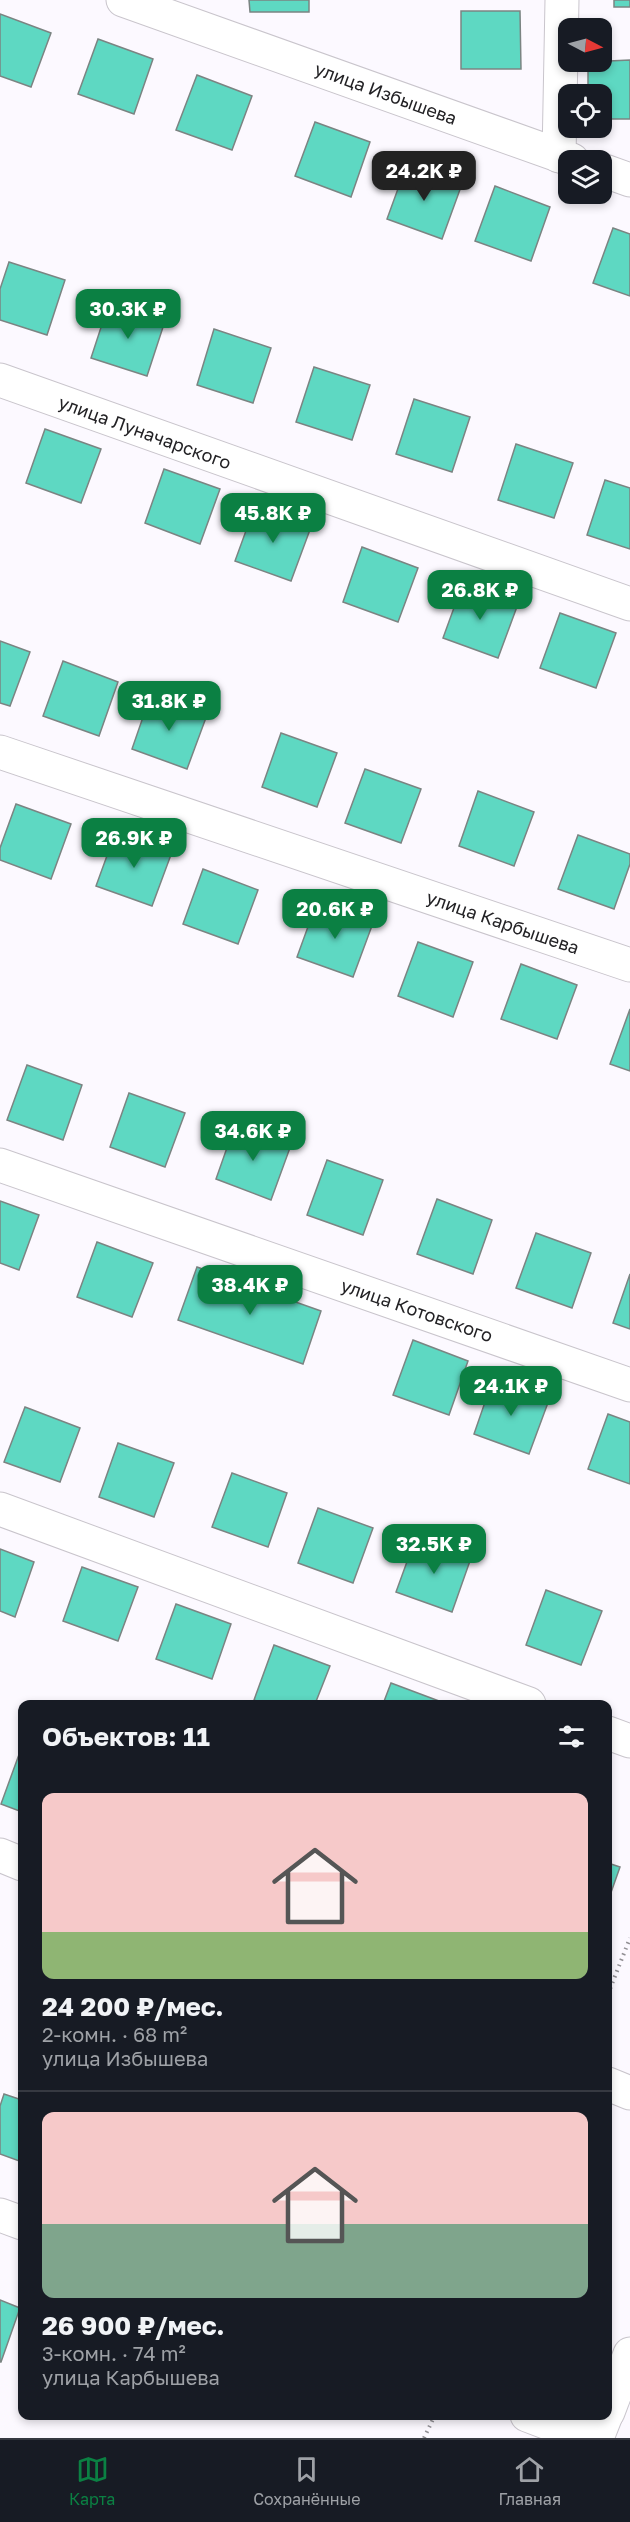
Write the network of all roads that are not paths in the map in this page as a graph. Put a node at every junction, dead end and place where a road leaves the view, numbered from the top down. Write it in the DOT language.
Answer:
graph roads {
  1 [pos="123,0"];
  2 [pos="562,0"];
  3 [pos="212,15"];
  4 [pos="566,150"];
  5 [pos="558,155"];
  6 [pos="612,174"];
  7 [pos="630,180"];
  8 [pos="0,380"];
  9 [pos="630,604"];
  10 [pos="0,752"];
  11 [pos="630,965"];
  12 [pos="0,1165"];
  13 [pos="630,1385"];
  14 [pos="0,1509"];
  15 [pos="518,1700"];
  16 [pos="612,1734"];
  17 [pos="630,1741"];
  18 [pos="0,1855"];
  19 [pos="18,1862"];
  20 [pos="612,2086"];
  21 [pos="630,2093"];
  22 [pos="0,2215"];
  23 [pos="18,2222"];
  24 [pos="630,2354"];
  25 [pos="614,2407"];
  26 [pos="540,2420"];
  27 [pos="607,2420"];
  28 [pos="587,2438"];
  29 [pos="597,2438"];
  1 -- 3 [label="street, улица Избышева"];
  2 -- 4 [label="street, улица Избышева"];
  3 -- 5 [label="street, улица Избышева"];
  6 -- 7 [label="street"];
  8 -- 9 [label="street, улица Луначарского"];
  10 -- 11 [label="street, улица Карбышева"];
  12 -- 13 [label="street, улица Котовского"];
  14 -- 15 [label="street"];
  16 -- 17 [label="street"];
  18 -- 19 [label="street"];
  20 -- 21 [label="street"];
  22 -- 23 [label="street"];
  24 -- 25 [label="street"];
  26 -- 28 [label="street"];
  27 -- 29 [label="street"];
}
